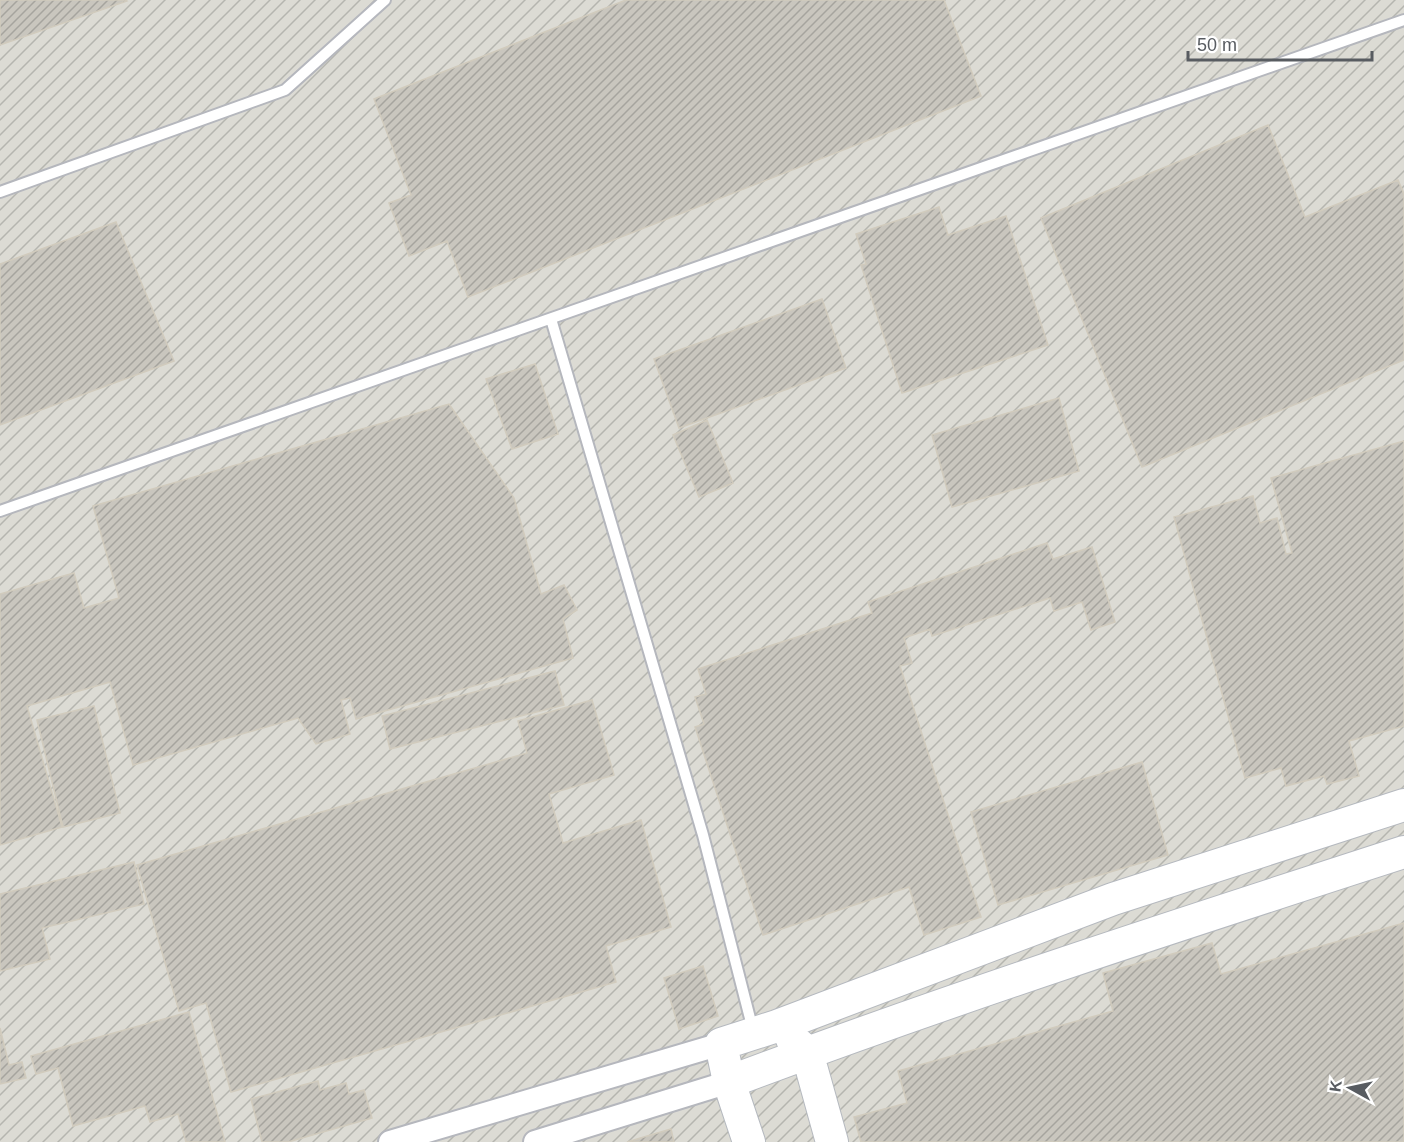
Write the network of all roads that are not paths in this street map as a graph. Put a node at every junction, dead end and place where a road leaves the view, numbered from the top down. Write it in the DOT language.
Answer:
graph roads {
  1 [pos="385,0"];
  2 [pos="1404,20"];
  3 [pos="0,192"];
  4 [pos="552,319"];
  5 [pos="0,511"];
  6 [pos="1404,805"];
  7 [pos="1404,852"];
  8 [pos="765,1029"];
  9 [pos="721,1044"];
  10 [pos="807,1052"];
  11 [pos="729,1082"];
  12 [pos="390,1142"];
  13 [pos="535,1142"];
  14 [pos="749,1142"];
  15 [pos="832,1142"];
  1 -- 3 [label="lane"];
  2 -- 4 [label="lane"];
  4 -- 5 [label="lane"];
  4 -- 8 [label="lane"];
  6 -- 8 [label="street"];
  7 -- 10 [label="street"];
  8 -- 9 [label="street"];
  8 -- 10 [label="street"];
  9 -- 11 [label="street"];
  9 -- 12 [label="street"];
  10 -- 11 [label="street"];
  10 -- 15 [label="street"];
  11 -- 13 [label="street"];
  11 -- 14 [label="street"];
}
